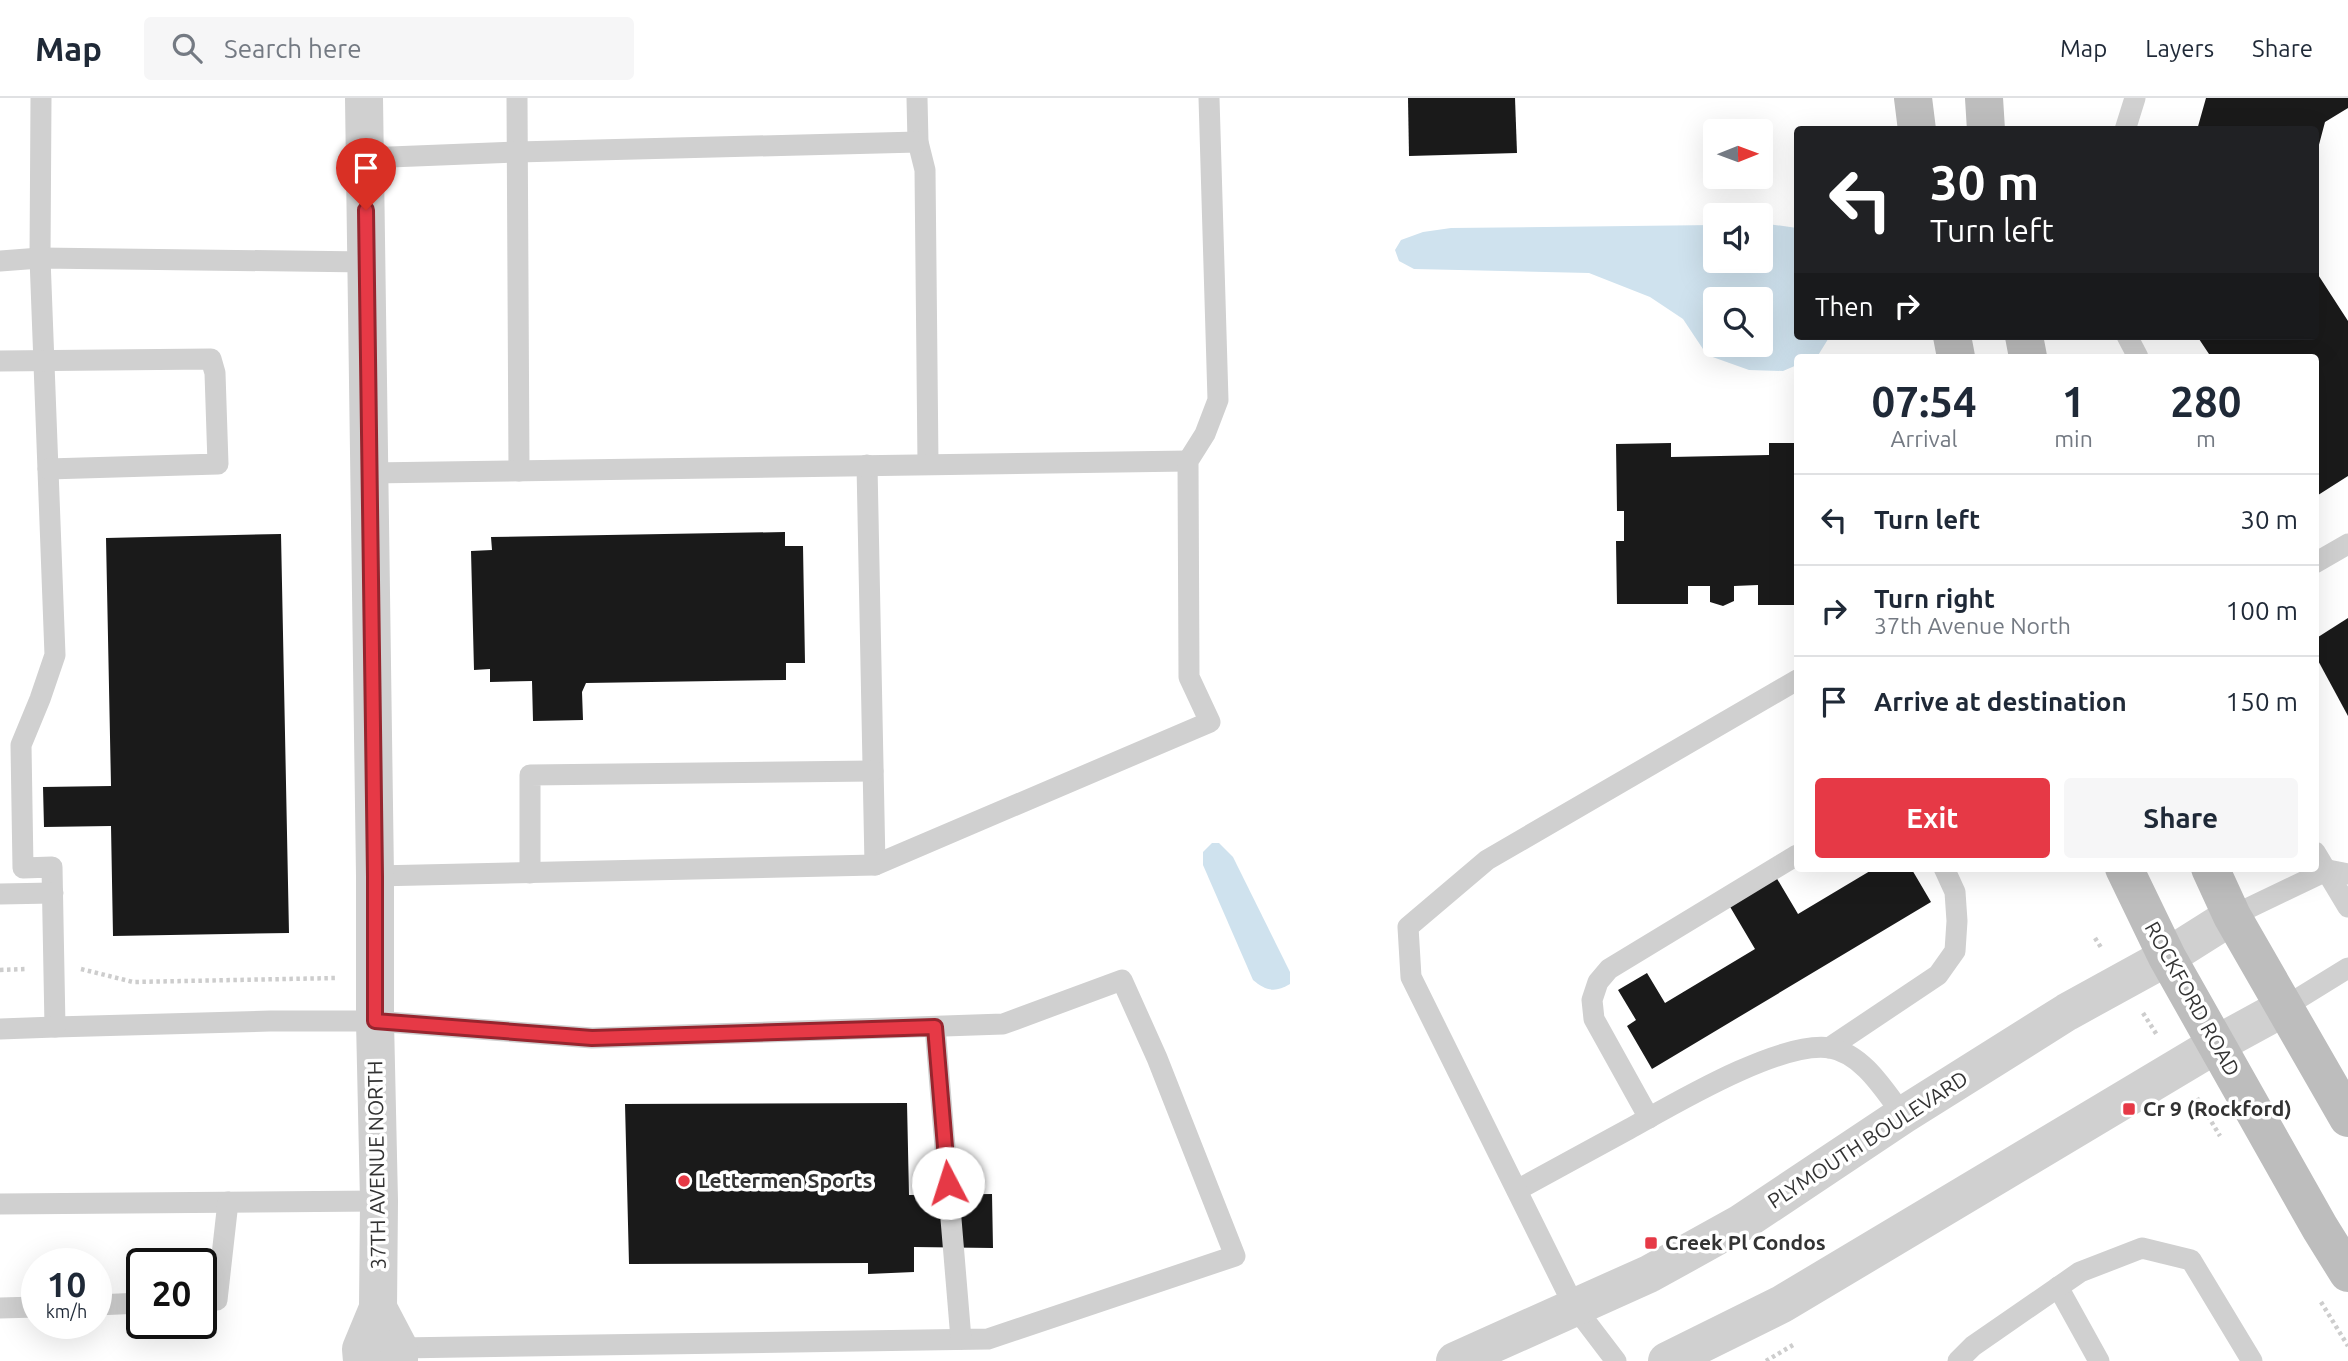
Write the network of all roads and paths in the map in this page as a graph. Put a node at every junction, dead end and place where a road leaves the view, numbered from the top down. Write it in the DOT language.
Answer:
graph roads {
  1 [pos="41,98"];
  2 [pos="364,98"];
  3 [pos="516,98"];
  4 [pos="917,98"];
  5 [pos="1209,98"];
  6 [pos="1913,98"];
  7 [pos="1984,98"];
  8 [pos="2135,98"];
  9 [pos="1916,126"];
  10 [pos="1986,126"];
  11 [pos="2126,126"];
  12 [pos="918,142"];
  13 [pos="517,152"];
  14 [pos="365,158"];
  15 [pos="40,258"];
  16 [pos="0,261"];
  17 [pos="366,262"];
  18 [pos="44,360"];
  19 [pos="0,361"];
  20 [pos="1188,461"];
  21 [pos="928,464"];
  22 [pos="867,465"];
  23 [pos="48,469"];
  24 [pos="519,471"];
  25 [pos="370,473"];
  26 [pos="2348,544"];
  27 [pos="2319,561"];
  28 [pos="1794,682"];
  29 [pos="873,771"];
  30 [pos="2319,855"];
  31 [pos="1794,857"];
  32 [pos="875,865"];
  33 [pos="1946,872"];
  34 [pos="2126,872"];
  35 [pos="2212,872"];
  36 [pos="2338,872"];
  37 [pos="530,873"];
  38 [pos="375,876"];
  39 [pos="52,893"];
  40 [pos="0,894"];
  41 [pos="2348,907"];
  42 [pos="2232,916"];
  43 [pos="2095,938"];
  44 [pos="2167,957"];
  45 [pos="54,969"];
  46 [pos="0,970"];
  47 [pos="2347,971"];
  48 [pos="375,977"];
  49 [pos="2123,981"];
  50 [pos="2283,1008"];
  51 [pos="375,1021"];
  52 [pos="55,1027"];
  53 [pos="935,1027"];
  54 [pos="0,1029"];
  55 [pos="2217,1044"];
  56 [pos="1829,1048"];
  57 [pos="2187,1083"];
  58 [pos="1903,1115"];
  59 [pos="1649,1118"];
  60 [pos="2348,1118"];
  61 [pos="1517,1190"];
  62 [pos="379,1201"];
  63 [pos="228,1202"];
  64 [pos="0,1204"];
  65 [pos="2348,1273"];
  66 [pos="2058,1287"];
  67 [pos="217,1300"];
  68 [pos="1574,1306"];
  69 [pos="21,1307"];
  70 [pos="0,1308"];
  71 [pos="378,1308"];
  72 [pos="961,1339"];
  73 [pos="399,1355"];
  74 [pos="362,1361"];
  75 [pos="1455,1361"];
  76 [pos="1616,1361"];
  77 [pos="1667,1361"];
  78 [pos="1958,1361"];
  79 [pos="2099,1361"];
  80 [pos="2252,1361"];
  1 -- 15 [label="lane"];
  2 -- 14 [label="street, 37TH AVENUE NORTH"];
  3 -- 13 [label="lane"];
  4 -- 12 [label="lane"];
  5 -- 20 [label="lane"];
  6 -- 9 [label="main road"];
  7 -- 10 [label="main road"];
  8 -- 11 [label="lane"];
  12 -- 13 [label="lane"];
  12 -- 21 [label="lane"];
  13 -- 14 [label="lane"];
  13 -- 24 [label="lane"];
  14 -- 17 [label="street, 37TH AVENUE NORTH"];
  15 -- 16 [label="lane"];
  15 -- 17 [label="lane"];
  15 -- 18 [label="lane"];
  17 -- 25 [label="street, 37TH AVENUE NORTH"];
  18 -- 19 [label="lane"];
  18 -- 23 [label="lane"];
  18 -- 23 [label="lane"];
  20 -- 21 [label="lane"];
  20 -- 32 [label="lane"];
  21 -- 22 [label="lane"];
  22 -- 24 [label="lane"];
  22 -- 29 [label="lane"];
  23 -- 39 [label="lane"];
  24 -- 25 [label="lane"];
  25 -- 38 [label="street, 37TH AVENUE NORTH"];
  26 -- 27 [label="lane"];
  28 -- 61 [label="lane"];
  29 -- 32 [label="lane"];
  29 -- 37 [label="lane"];
  30 -- 36 [label="lane"];
  31 -- 59 [label="lane"];
  32 -- 37 [label="lane"];
  33 -- 56 [label="lane"];
  34 -- 44 [label="main road, ROCKFORD ROAD"];
  35 -- 42 [label="main road"];
  36 -- 41 [label="lane"];
  36 -- 42 [label="lane"];
  37 -- 38 [label="lane"];
  38 -- 48 [label="street, 37TH AVENUE NORTH"];
  39 -- 40 [label="lane"];
  39 -- 45 [label="lane"];
  42 -- 44 [label="street, PLYMOUTH BOULEVARD"];
  42 -- 50 [label="main road"];
  43 -- 49 [label="path"];
  44 -- 49 [label="street, PLYMOUTH BOULEVARD"];
  44 -- 55 [label="main road, ROCKFORD ROAD"];
  45 -- 46 [label="path"];
  45 -- 48 [label="path"];
  45 -- 52 [label="lane"];
  47 -- 50 [label="lane"];
  48 -- 51 [label="street, 37TH AVENUE NORTH"];
  49 -- 57 [label="path"];
  49 -- 58 [label="street, PLYMOUTH BOULEVARD"];
  50 -- 55 [label="street"];
  50 -- 60 [label="main road"];
  51 -- 52 [label="lane"];
  51 -- 53 [label="lane"];
  51 -- 62 [label="street, 37TH AVENUE NORTH"];
  52 -- 54 [label="lane"];
  53 -- 72 [label="lane"];
  53 -- 72 [label="lane"];
  55 -- 57 [label="street"];
  55 -- 65 [label="main road, ROCKFORD ROAD"];
  56 -- 58 [label="lane"];
  56 -- 59 [label="lane"];
  57 -- 77 [label="street"];
  58 -- 68 [label="street, PLYMOUTH BOULEVARD"];
  59 -- 61 [label="lane"];
  61 -- 68 [label="lane"];
  62 -- 63 [label="lane"];
  62 -- 71 [label="street, 37TH AVENUE NORTH"];
  63 -- 64 [label="lane"];
  63 -- 67 [label="lane"];
  66 -- 78 [label="lane"];
  66 -- 79 [label="lane"];
  66 -- 80 [label="lane"];
  68 -- 75 [label="street, PLYMOUTH BOULEVARD"];
  68 -- 76 [label="lane"];
  69 -- 70 [label="lane"];
  71 -- 73 [label="street, 37TH AVENUE NORTH"];
  71 -- 74 [label="street, 37TH AVENUE NORTH"];
  72 -- 73 [label="lane"];
}
